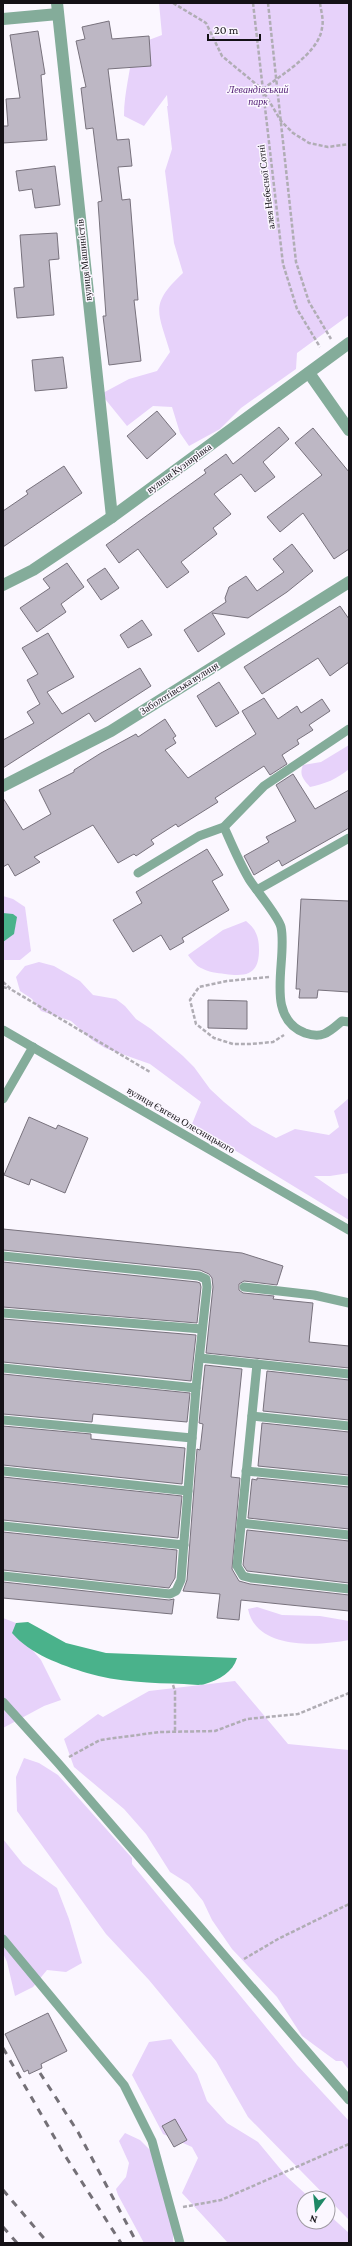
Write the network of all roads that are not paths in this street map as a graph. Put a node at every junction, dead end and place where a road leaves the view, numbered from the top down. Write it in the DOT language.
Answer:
graph roads {
  1 [pos="57,8"];
  2 [pos="3,19"];
  3 [pos="349,343"];
  4 [pos="310,373"];
  5 [pos="349,430"];
  6 [pos="112,518"];
  7 [pos="349,582"];
  8 [pos="3,585"];
  9 [pos="349,729"];
  10 [pos="3,786"];
  11 [pos="224,827"];
  12 [pos="349,838"];
  13 [pos="138,873"];
  14 [pos="257,890"];
  15 [pos="349,1022"];
  16 [pos="3,1030"];
  17 [pos="33,1047"];
  18 [pos="3,1099"];
  19 [pos="349,1230"];
  20 [pos="3,1256"];
  21 [pos="244,1287"];
  22 [pos="349,1303"];
  23 [pos="3,1313"];
  24 [pos="202,1329"];
  25 [pos="200,1358"];
  26 [pos="257,1364"];
  27 [pos="3,1368"];
  28 [pos="349,1374"];
  29 [pos="196,1388"];
  30 [pos="252,1416"];
  31 [pos="3,1420"];
  32 [pos="349,1426"];
  33 [pos="192,1438"];
  34 [pos="246,1471"];
  35 [pos="3,1472"];
  36 [pos="349,1481"];
  37 [pos="188,1491"];
  38 [pos="241,1524"];
  39 [pos="3,1526"];
  40 [pos="349,1535"];
  41 [pos="184,1544"];
  42 [pos="3,1576"];
  43 [pos="349,1589"];
  44 [pos="3,1702"];
  45 [pos="3,1939"];
  46 [pos="349,2100"];
  47 [pos="180,2243"];
  1 -- 2 [label="street"];
  1 -- 6 [label="street, вулиця Машиністів"];
  3 -- 4 [label="street, вулиця Кузнярівка"];
  4 -- 5 [label="street"];
  4 -- 6 [label="street, вулиця Кузнярівка"];
  6 -- 8 [label="street, вулиця Кузнярівка"];
  7 -- 10 [label="street, Заболотівська вулиця"];
  9 -- 11 [label="lane"];
  11 -- 13 [label="lane"];
  11 -- 14 [label="lane"];
  12 -- 14 [label="lane"];
  14 -- 15 [label="lane"];
  16 -- 17 [label="lane, вулиця Євгена Олесницького"];
  17 -- 18 [label="lane"];
  17 -- 19 [label="lane, вулиця Євгена Олесницького"];
  20 -- 24 [label="lane"];
  21 -- 22 [label="lane"];
  23 -- 24 [label="lane"];
  24 -- 25 [label="lane"];
  25 -- 26 [label="lane"];
  25 -- 29 [label="lane"];
  26 -- 28 [label="lane"];
  26 -- 30 [label="lane"];
  27 -- 29 [label="lane"];
  29 -- 33 [label="lane"];
  30 -- 32 [label="lane"];
  30 -- 34 [label="lane"];
  31 -- 33 [label="lane"];
  33 -- 37 [label="lane"];
  34 -- 36 [label="lane"];
  34 -- 38 [label="lane"];
  35 -- 37 [label="lane"];
  37 -- 41 [label="lane"];
  38 -- 40 [label="lane"];
  38 -- 43 [label="lane"];
  39 -- 41 [label="lane"];
  41 -- 42 [label="lane"];
  44 -- 46 [label="lane"];
  45 -- 47 [label="lane"];
}
